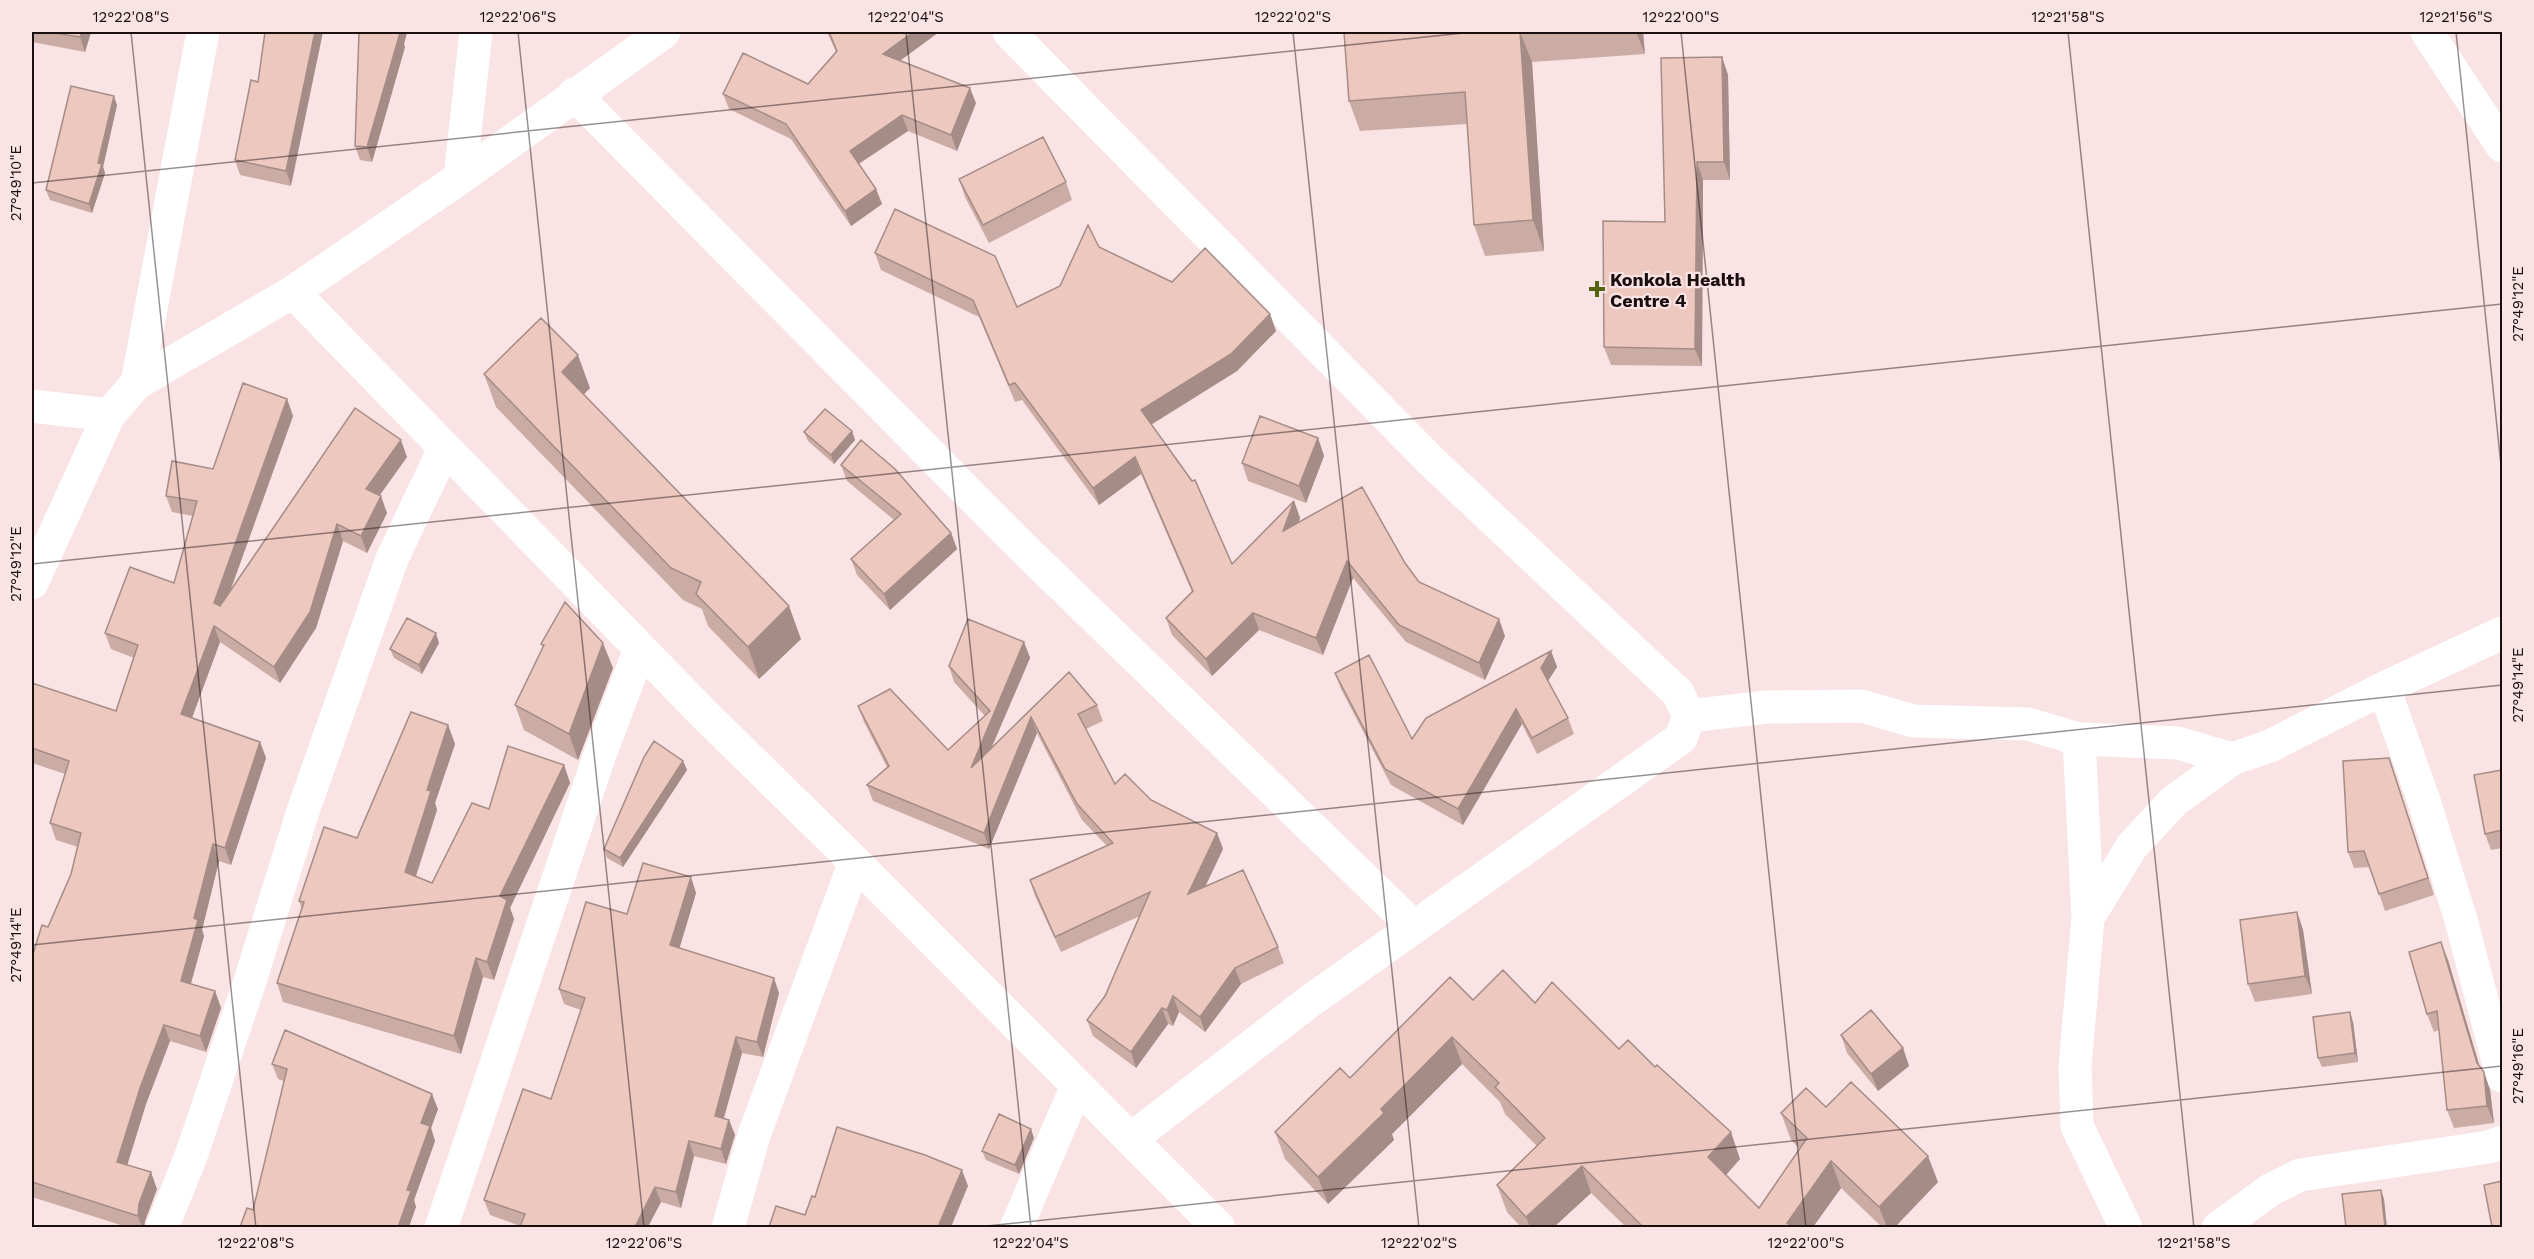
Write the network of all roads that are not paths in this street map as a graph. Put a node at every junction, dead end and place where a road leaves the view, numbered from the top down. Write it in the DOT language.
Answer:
graph roads {
  1 [pos="204,32"];
  2 [pos="476,32"];
  3 [pos="664,32"];
  4 [pos="1009,32"];
  5 [pos="2427,32"];
  6 [pos="574,94"];
  7 [pos="2502,146"];
  8 [pos="460,178"];
  9 [pos="292,292"];
  10 [pos="137,383"];
  11 [pos="32,406"];
  12 [pos="109,415"];
  13 [pos="444,449"];
  14 [pos="32,583"];
  15 [pos="2502,633"];
  16 [pos="640,649"];
  17 [pos="2384,688"];
  18 [pos="1689,716"];
  19 [pos="2079,739"];
  20 [pos="2232,759"];
  21 [pos="855,861"];
  22 [pos="2088,918"];
  23 [pos="1413,926"];
  24 [pos="2502,1076"];
  25 [pos="1077,1086"];
  26 [pos="1131,1139"];
  27 [pos="2502,1142"];
  28 [pos="162,1227"];
  29 [pos="441,1227"];
  30 [pos="728,1227"];
  31 [pos="1016,1227"];
  32 [pos="1219,1227"];
  33 [pos="2126,1227"];
  34 [pos="2218,1227"];
  1 -- 10 [label="street"];
  2 -- 8 [label="street"];
  3 -- 6 [label="street"];
  4 -- 18 [label="street"];
  5 -- 7 [label="street"];
  6 -- 8 [label="street"];
  6 -- 23 [label="street"];
  8 -- 9 [label="street"];
  9 -- 10 [label="street"];
  9 -- 13 [label="street"];
  10 -- 12 [label="street"];
  11 -- 12 [label="street"];
  12 -- 14 [label="street"];
  13 -- 16 [label="street"];
  13 -- 28 [label="street"];
  15 -- 17 [label="street"];
  16 -- 21 [label="street"];
  16 -- 29 [label="street"];
  17 -- 20 [label="street"];
  17 -- 24 [label="street"];
  18 -- 19 [label="street"];
  18 -- 23 [label="street"];
  19 -- 20 [label="street"];
  19 -- 22 [label="street"];
  20 -- 22 [label="street"];
  21 -- 25 [label="street"];
  21 -- 30 [label="street"];
  22 -- 33 [label="street"];
  23 -- 26 [label="street"];
  25 -- 26 [label="street"];
  25 -- 31 [label="street"];
  26 -- 32 [label="street"];
  27 -- 34 [label="street"];
}
